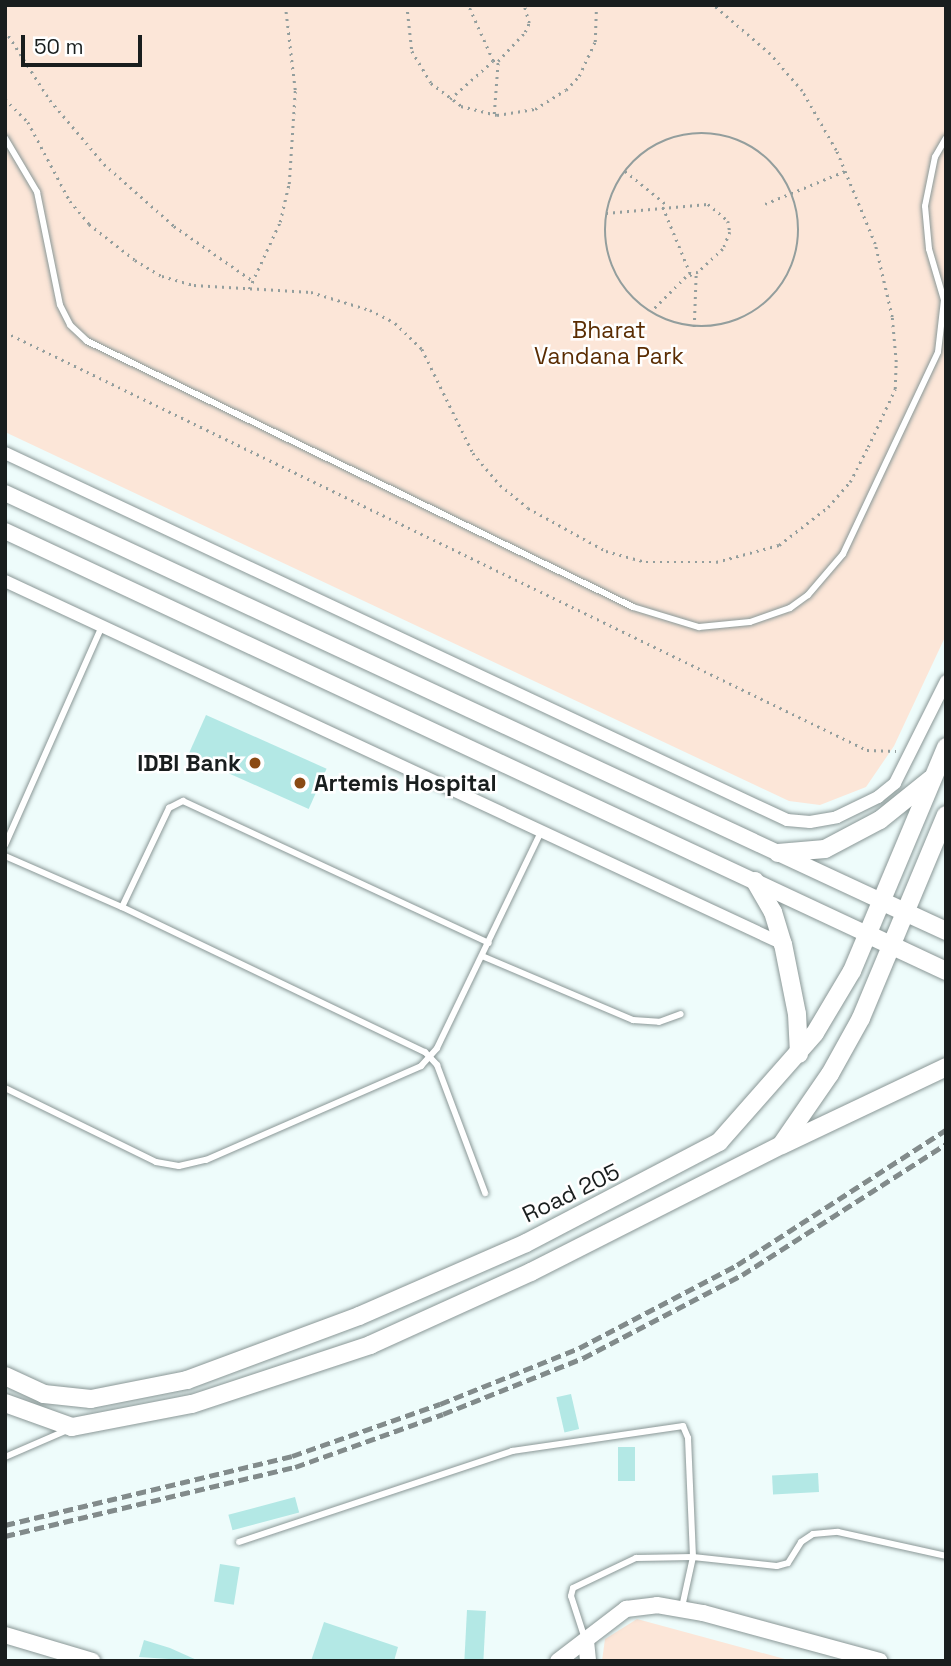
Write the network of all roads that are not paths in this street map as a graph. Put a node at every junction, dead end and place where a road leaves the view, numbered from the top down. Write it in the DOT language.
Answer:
graph roads {
  1 [pos="5,138"];
  2 [pos="946,138"];
  3 [pos="5,453"];
  4 [pos="5,493"];
  5 [pos="5,531"];
  6 [pos="5,581"];
  7 [pos="102,626"];
  8 [pos="946,681"];
  9 [pos="946,747"];
  10 [pos="933,777"];
  11 [pos="946,815"];
  12 [pos="541,832"];
  13 [pos="5,845"];
  14 [pos="778,853"];
  15 [pos="5,856"];
  16 [pos="755,881"];
  17 [pos="881,901"];
  18 [pos="122,907"];
  19 [pos="905,912"];
  20 [pos="946,931"];
  21 [pos="867,934"];
  22 [pos="489,943"];
  23 [pos="783,944"];
  24 [pos="891,945"];
  25 [pos="482,956"];
  26 [pos="946,971"];
  27 [pos="681,1014"];
  28 [pos="799,1054"];
  29 [pos="432,1057"];
  30 [pos="946,1067"];
  31 [pos="5,1088"];
  32 [pos="781,1145"];
  33 [pos="485,1193"];
  34 [pos="5,1376"];
  35 [pos="5,1403"];
  36 [pos="72,1427"];
  37 [pos="5,1457"];
  38 [pos="239,1542"];
  39 [pos="946,1556"];
  40 [pos="693,1557"];
  41 [pos="681,1609"];
  42 [pos="5,1635"];
  43 [pos="586,1641"];
  44 [pos="92,1661"];
  45 [pos="558,1661"];
  46 [pos="588,1661"];
  47 [pos="880,1661"];
  1 -- 2 [label="lane"];
  3 -- 8 [label="street"];
  4 -- 14 [label="street"];
  5 -- 16 [label="street"];
  6 -- 7 [label="street"];
  7 -- 12 [label="street"];
  7 -- 13 [label="lane"];
  9 -- 10 [label="main road, Road 205"];
  10 -- 14 [label="main road"];
  10 -- 17 [label="main road, Road 205"];
  11 -- 19 [label="main road"];
  12 -- 22 [label="lane"];
  12 -- 23 [label="street"];
  14 -- 17 [label="street"];
  15 -- 18 [label="lane"];
  16 -- 21 [label="street"];
  16 -- 23 [label="main road"];
  17 -- 19 [label="main road"];
  17 -- 21 [label="main road, Road 205"];
  18 -- 22 [label="lane"];
  18 -- 29 [label="lane"];
  19 -- 20 [label="main road"];
  19 -- 24 [label="main road"];
  21 -- 24 [label="main road"];
  21 -- 28 [label="main road, Road 205"];
  22 -- 25 [label="lane"];
  23 -- 28 [label="main road"];
  24 -- 26 [label="main road"];
  24 -- 32 [label="main road"];
  25 -- 27 [label="lane"];
  25 -- 29 [label="lane"];
  28 -- 34 [label="main road, Road 205"];
  29 -- 31 [label="lane"];
  29 -- 33 [label="lane"];
  30 -- 32 [label="main road"];
  32 -- 36 [label="main road"];
  35 -- 36 [label="main road"];
  36 -- 37 [label="lane"];
  38 -- 40 [label="lane"];
  39 -- 40 [label="lane"];
  40 -- 41 [label="lane"];
  40 -- 43 [label="lane"];
  41 -- 43 [label="street"];
  41 -- 47 [label="street"];
  42 -- 44 [label="street"];
  43 -- 45 [label="street"];
  43 -- 46 [label="street"];
}
